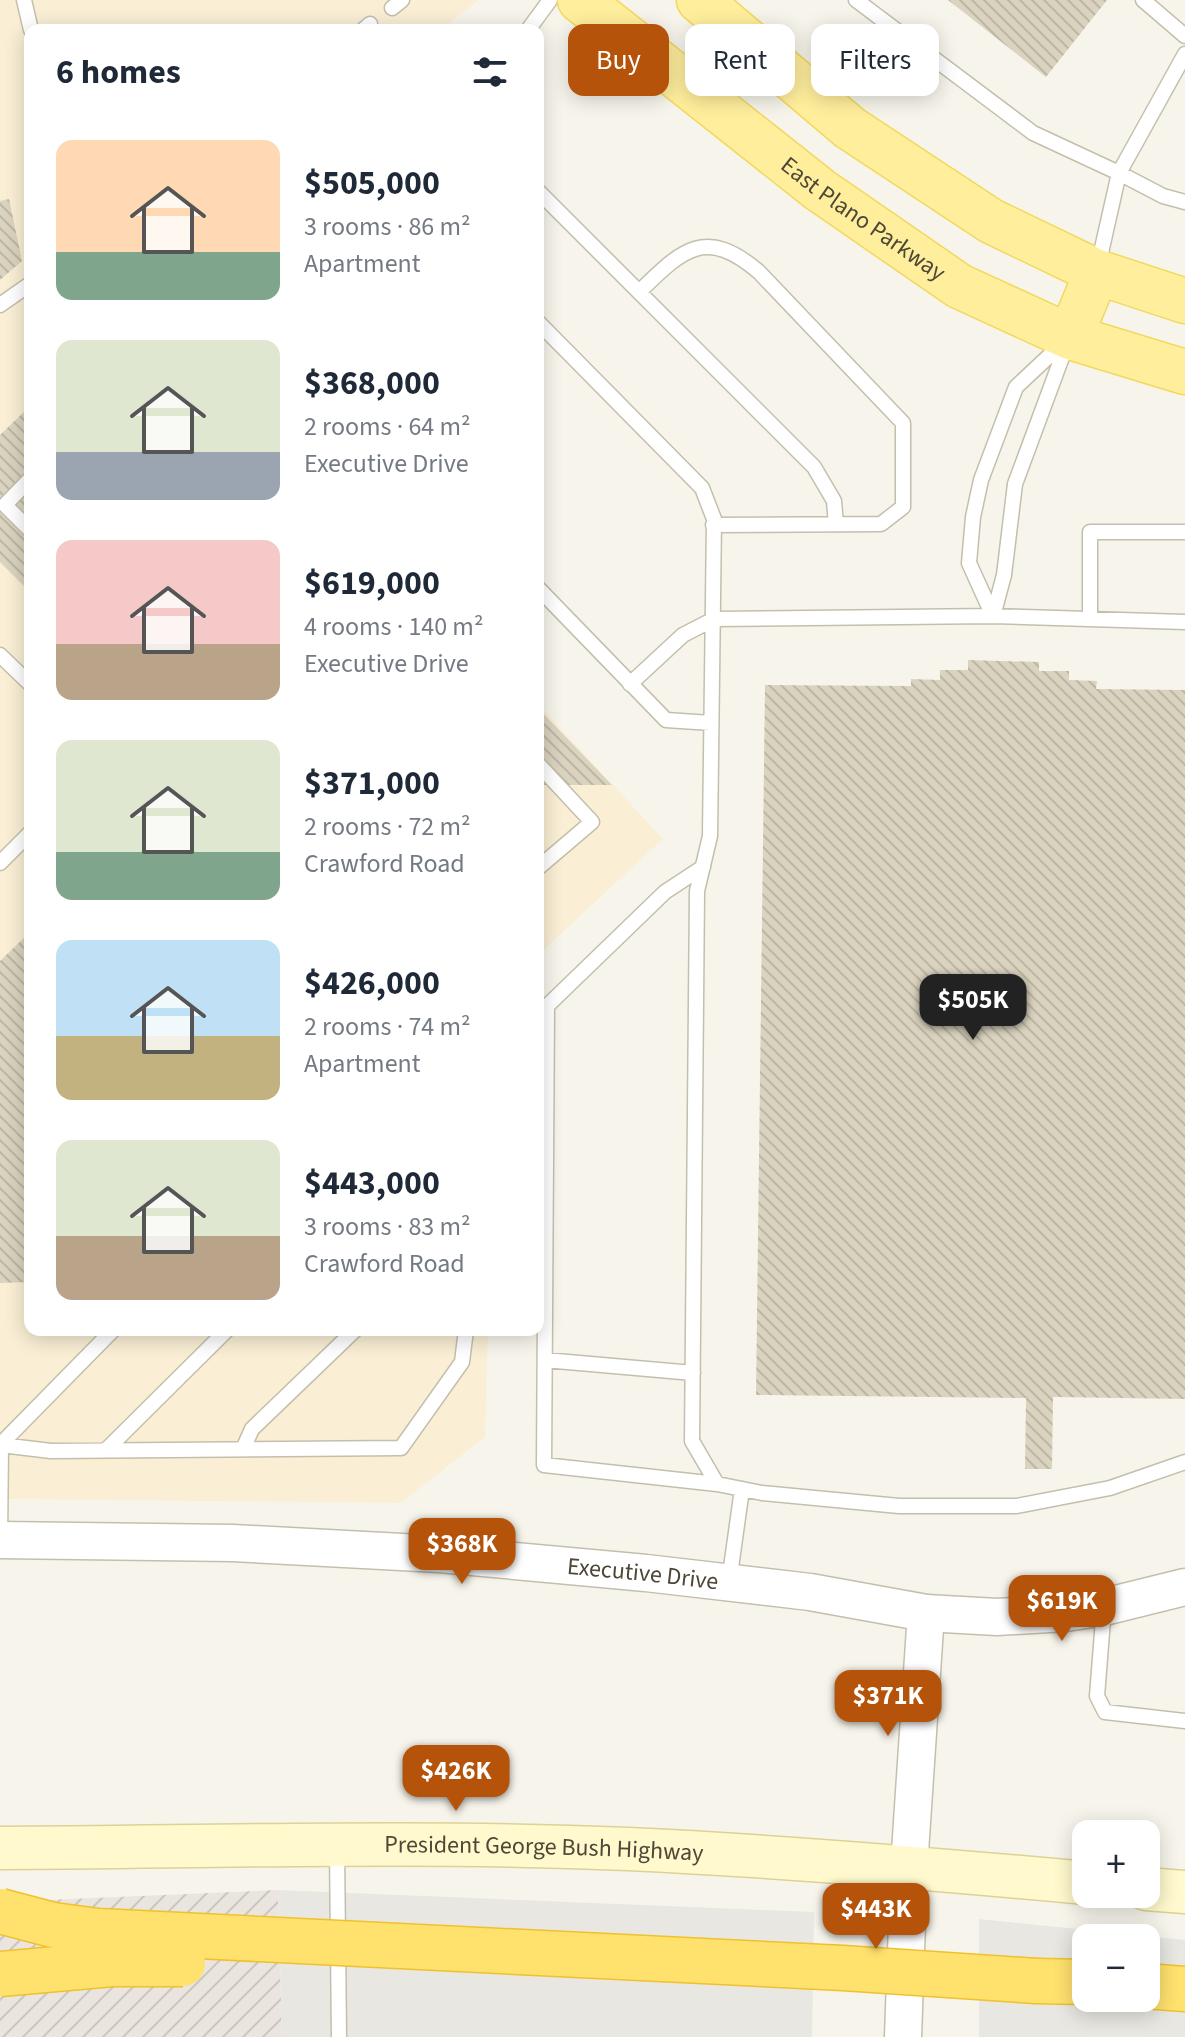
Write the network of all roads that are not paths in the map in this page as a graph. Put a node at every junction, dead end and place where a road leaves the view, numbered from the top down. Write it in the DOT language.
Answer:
graph roads {
  1 [pos="24,0"];
  2 [pos="550,0"];
  3 [pos="580,0"];
  4 [pos="699,0"];
  5 [pos="856,0"];
  6 [pos="1143,0"];
  7 [pos="30,24"];
  8 [pos="532,24"];
  9 [pos="1185,36"];
  10 [pos="1185,54"];
  11 [pos="1119,173"];
  12 [pos="544,197"];
  13 [pos="1185,202"];
  14 [pos="1097,272"];
  15 [pos="24,288"];
  16 [pos="639,292"];
  17 [pos="1185,301"];
  18 [pos="0,305"];
  19 [pos="544,328"];
  20 [pos="1070,337"];
  21 [pos="1185,372"];
  22 [pos="24,485"];
  23 [pos="24,524"];
  24 [pos="836,524"];
  25 [pos="713,525"];
  26 [pos="1185,532"];
  27 [pos="544,594"];
  28 [pos="993,616"];
  29 [pos="714,619"];
  30 [pos="1090,619"];
  31 [pos="1185,622"];
  32 [pos="0,655"];
  33 [pos="24,678"];
  34 [pos="630,684"];
  35 [pos="711,723"];
  36 [pos="544,770"];
  37 [pos="24,839"];
  38 [pos="0,863"];
  39 [pos="544,863"];
  40 [pos="703,867"];
  41 [pos="107,1336"];
  42 [pos="221,1336"];
  43 [pos="349,1336"];
  44 [pos="465,1336"];
  45 [pos="545,1360"];
  46 [pos="693,1373"];
  47 [pos="0,1445"];
  48 [pos="243,1449"];
  49 [pos="105,1451"];
  50 [pos="1185,1462"];
  51 [pos="717,1484"];
  52 [pos="742,1489"];
  53 [pos="0,1540"];
  54 [pos="729,1582"];
  55 [pos="1185,1587"];
  56 [pos="1104,1607"];
  57 [pos="926,1613"];
  58 [pos="1185,1721"];
  59 [pos="337,1846"];
  60 [pos="0,1848"];
  61 [pos="909,1867"];
  62 [pos="1072,1882"];
  63 [pos="1160,1890"];
  64 [pos="1185,1892"];
  65 [pos="0,1911"];
  66 [pos="0,1974"];
  67 [pos="1037,1981"];
  68 [pos="1072,1982"];
  69 [pos="1160,1987"];
  70 [pos="1185,1989"];
  71 [pos="339,2037"];
  72 [pos="903,2037"];
  1 -- 7 [label="lane"];
  2 -- 8 [label="lane"];
  3 -- 20 [label="main road, East Plano Parkway"];
  4 -- 14 [label="main road"];
  5 -- 11 [label="lane"];
  6 -- 9 [label="lane"];
  10 -- 11 [label="lane"];
  11 -- 13 [label="lane"];
  11 -- 14 [label="lane"];
  12 -- 16 [label="lane"];
  14 -- 17 [label="main road"];
  14 -- 20 [label="main road"];
  15 -- 18 [label="lane"];
  16 -- 24 [label="lane"];
  16 -- 24 [label="lane"];
  19 -- 25 [label="lane"];
  20 -- 21 [label="main road, East Plano Parkway"];
  20 -- 28 [label="lane"];
  20 -- 28 [label="lane"];
  22 -- 23 [label="lane"];
  24 -- 25 [label="lane"];
  25 -- 29 [label="lane"];
  26 -- 30 [label="lane"];
  27 -- 34 [label="lane"];
  28 -- 29 [label="lane"];
  28 -- 30 [label="lane"];
  29 -- 34 [label="lane"];
  29 -- 35 [label="lane"];
  30 -- 31 [label="lane"];
  32 -- 33 [label="lane"];
  34 -- 35 [label="lane"];
  35 -- 40 [label="lane"];
  36 -- 39 [label="lane"];
  37 -- 38 [label="lane"];
  40 -- 45 [label="lane"];
  40 -- 46 [label="lane"];
  41 -- 47 [label="lane"];
  42 -- 49 [label="lane"];
  43 -- 48 [label="lane"];
  44 -- 48 [label="lane"];
  45 -- 46 [label="lane"];
  45 -- 51 [label="lane"];
  46 -- 51 [label="lane"];
  47 -- 49 [label="lane"];
  47 -- 53 [label="lane"];
  48 -- 49 [label="lane"];
  50 -- 52 [label="lane"];
  51 -- 52 [label="lane"];
  52 -- 54 [label="lane"];
  53 -- 54 [label="street, Executive Drive"];
  54 -- 57 [label="street, Executive Drive"];
  55 -- 56 [label="street, Executive Drive"];
  56 -- 57 [label="street, Executive Drive"];
  56 -- 58 [label="lane"];
  57 -- 61 [label="street"];
  59 -- 60 [label="main road, President George Bush Highway"];
  59 -- 61 [label="main road, President George Bush Highway"];
  59 -- 71 [label="lane"];
  61 -- 62 [label="main road, President George Bush Highway"];
  61 -- 72 [label="street"];
  63 -- 64 [label="main road"];
  65 -- 67 [label="highway, bridge"];
  66 -- 67 [label="highway, bridge"];
  67 -- 68 [label="highway"];
  69 -- 70 [label="highway"];
}
